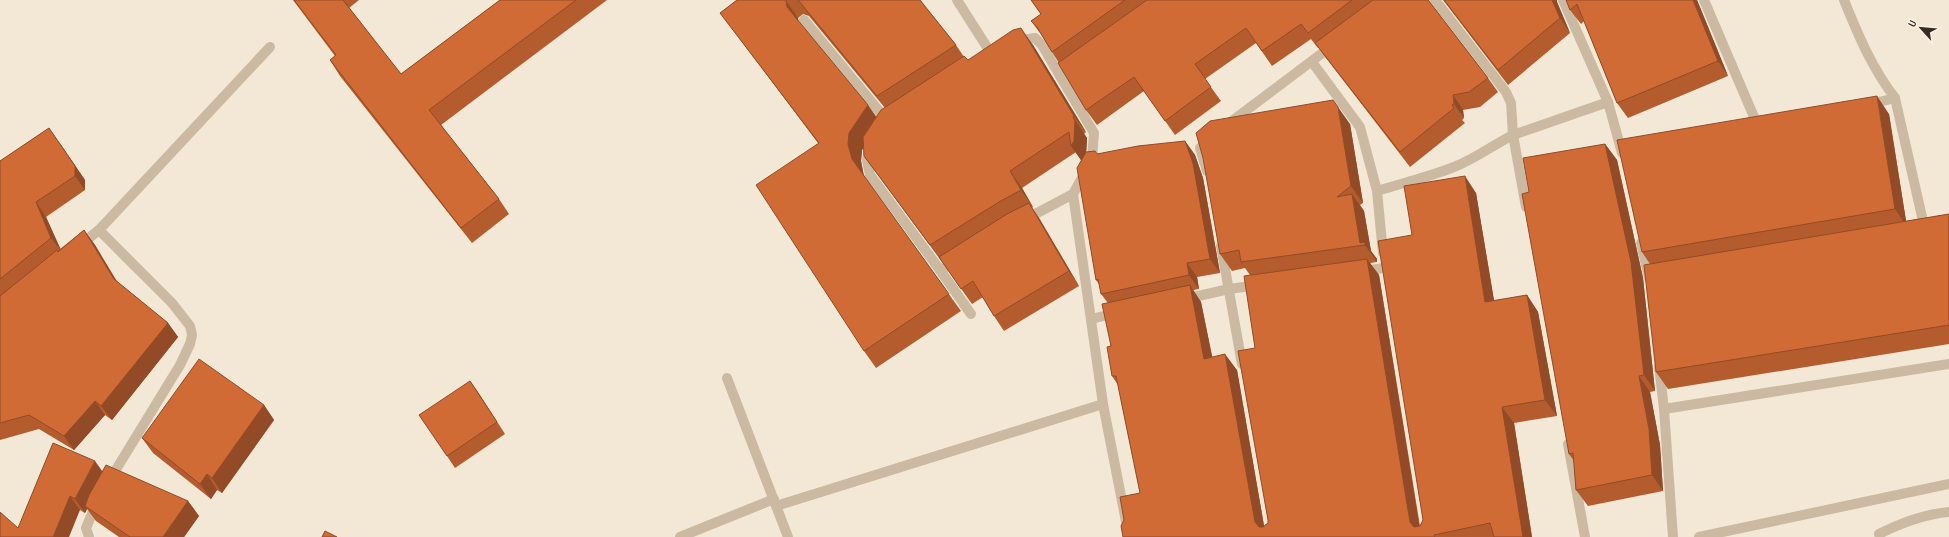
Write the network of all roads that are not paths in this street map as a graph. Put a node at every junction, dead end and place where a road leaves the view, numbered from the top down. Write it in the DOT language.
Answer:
graph roads {
  1 [pos="956,0"];
  2 [pos="1436,0"];
  3 [pos="1563,0"];
  4 [pos="1704,0"];
  5 [pos="1844,0"];
  6 [pos="804,20"];
  7 [pos="1343,38"];
  8 [pos="270,47"];
  9 [pos="1312,62"];
  10 [pos="1072,67"];
  11 [pos="1060,76"];
  12 [pos="1895,98"];
  13 [pos="1608,102"];
  14 [pos="1859,107"];
  15 [pos="889,122"];
  16 [pos="1757,124"];
  17 [pos="1513,135"];
  18 [pos="874,140"];
  19 [pos="1200,148"];
  20 [pos="1187,150"];
  21 [pos="1625,164"];
  22 [pos="1210,184"];
  23 [pos="1377,191"];
  24 [pos="1073,194"];
  25 [pos="1528,220"];
  26 [pos="1014,224"];
  27 [pos="99,230"];
  28 [pos="1925,230"];
  29 [pos="1639,232"];
  30 [pos="1220,236"];
  31 [pos="68,255"];
  32 [pos="966,256"];
  33 [pos="940,270"];
  34 [pos="1353,273"];
  35 [pos="1651,279"];
  36 [pos="1268,284"];
  37 [pos="1229,289"];
  38 [pos="1175,301"];
  39 [pos="1129,311"];
  40 [pos="971,314"];
  41 [pos="1091,319"];
  42 [pos="1658,355"];
  43 [pos="1949,364"];
  44 [pos="1244,374"];
  45 [pos="727,378"];
  46 [pos="1103,404"];
  47 [pos="1664,409"];
  48 [pos="1567,436"];
  49 [pos="1949,484"];
  50 [pos="775,503"];
  51 [pos="1949,512"];
  52 [pos="89,537"];
  53 [pos="680,537"];
  54 [pos="788,537"];
  55 [pos="1129,537"];
  56 [pos="1585,537"];
  57 [pos="1674,537"];
  58 [pos="1699,537"];
  59 [pos="1880,537"];
  1 -- 11 [label="street"];
  2 -- 17 [label="street"];
  3 -- 13 [label="street"];
  4 -- 16 [label="street"];
  5 -- 12 [label="street"];
  6 -- 15 [label="street"];
  7 -- 9 [label="street"];
  8 -- 27 [label="street"];
  9 -- 19 [label="street"];
  9 -- 23 [label="street"];
  10 -- 11 [label="street"];
  11 -- 24 [label="street"];
  12 -- 14 [label="street"];
  12 -- 28 [label="street"];
  13 -- 17 [label="street"];
  13 -- 21 [label="street"];
  17 -- 23 [label="street"];
  17 -- 25 [label="street"];
  18 -- 33 [label="street"];
  19 -- 20 [label="street"];
  19 -- 22 [label="street"];
  23 -- 34 [label="street"];
  24 -- 26 [label="street"];
  24 -- 41 [label="street"];
  27 -- 31 [label="street"];
  27 -- 52 [label="street"];
  29 -- 35 [label="street"];
  30 -- 37 [label="street"];
  32 -- 33 [label="street"];
  33 -- 40 [label="street"];
  36 -- 37 [label="street"];
  37 -- 38 [label="street"];
  37 -- 44 [label="street"];
  39 -- 41 [label="street"];
  41 -- 46 [label="street"];
  42 -- 47 [label="street"];
  43 -- 47 [label="street"];
  45 -- 50 [label="street"];
  46 -- 50 [label="street"];
  46 -- 55 [label="street"];
  47 -- 57 [label="street"];
  48 -- 56 [label="street"];
  49 -- 58 [label="street"];
  50 -- 53 [label="street"];
  50 -- 54 [label="street"];
  51 -- 59 [label="street"];
}
